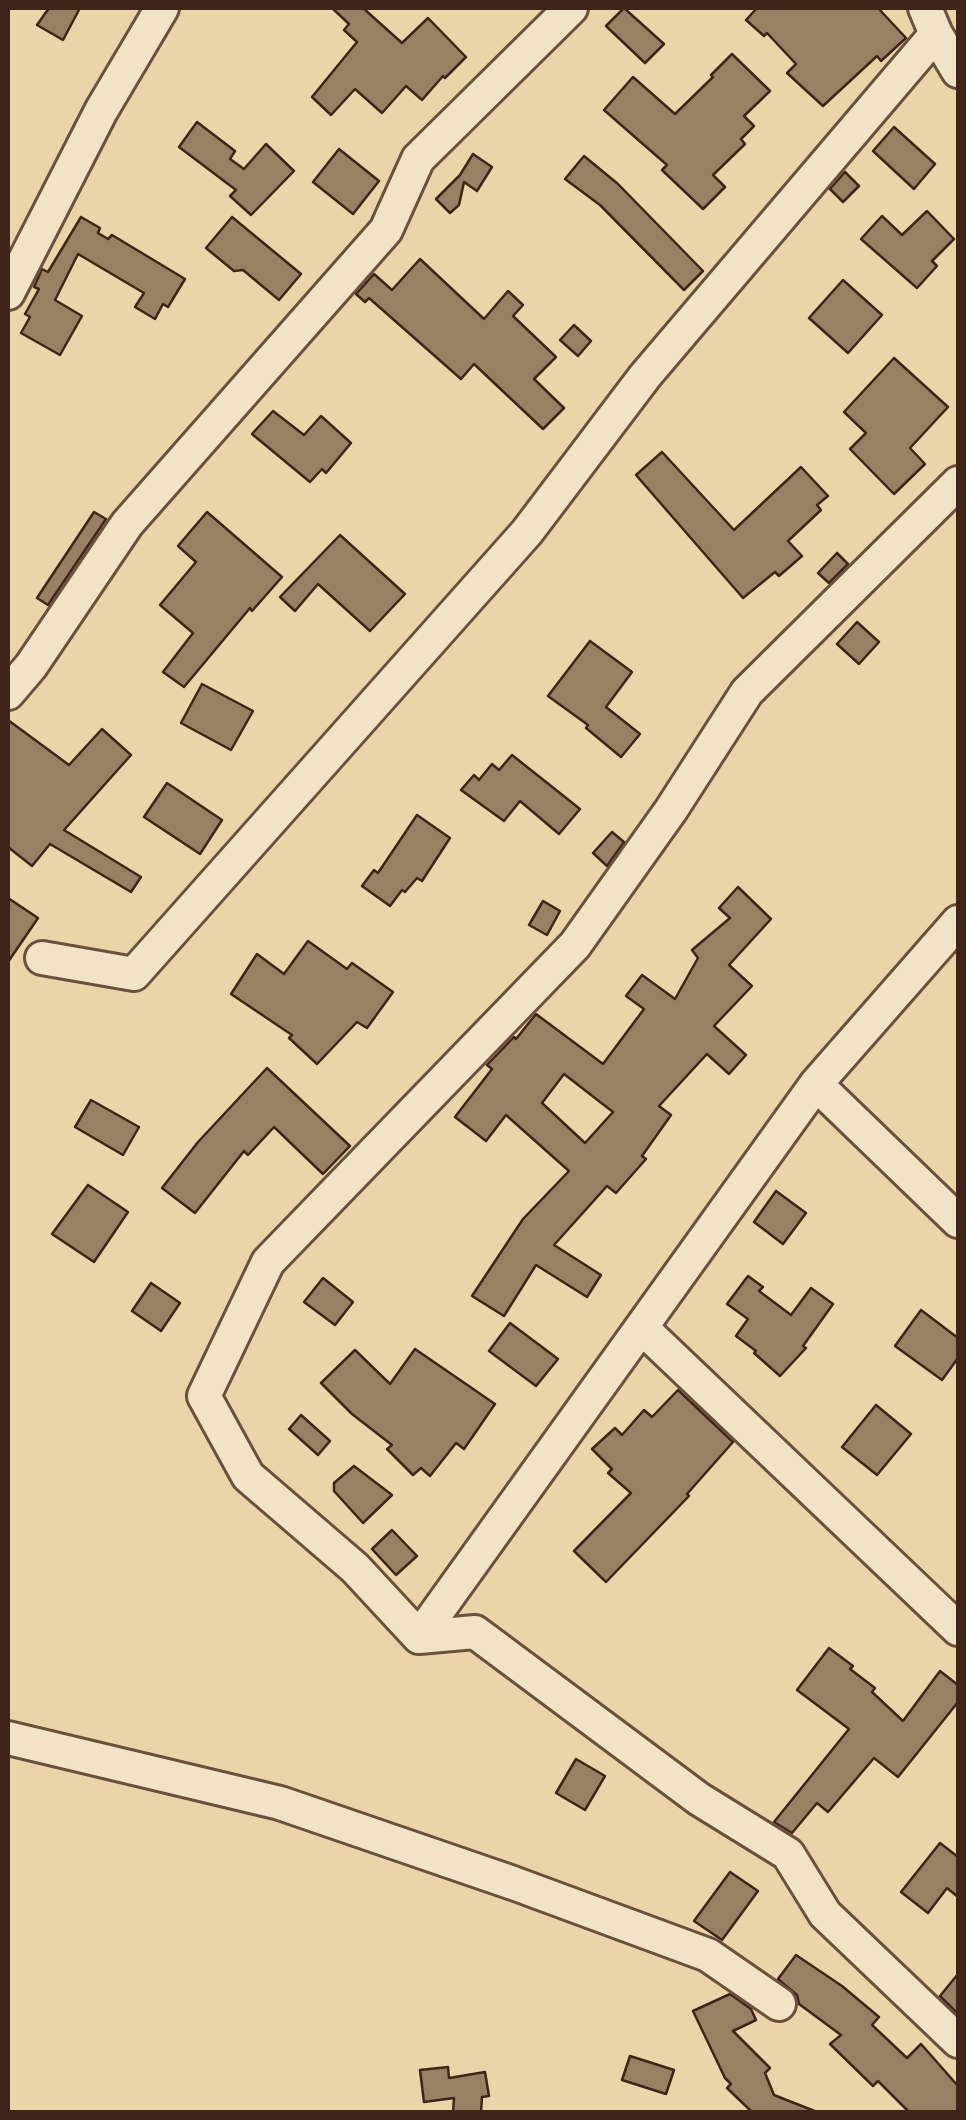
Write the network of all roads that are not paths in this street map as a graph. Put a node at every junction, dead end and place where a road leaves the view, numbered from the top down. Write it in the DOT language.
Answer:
graph roads {
  1 [pos="162,8"];
  2 [pos="571,8"];
  3 [pos="930,21"];
  4 [pos="958,71"];
  5 [pos="8,293"];
  6 [pos="958,483"];
  7 [pos="8,693"];
  8 [pos="958,922"];
  9 [pos="42,958"];
  10 [pos="816,1084"];
  11 [pos="958,1220"];
  12 [pos="642,1328"];
  13 [pos="958,1629"];
  14 [pos="419,1637"];
  15 [pos="8,1738"];
  16 [pos="779,2004"];
  17 [pos="958,2040"];
  1 -- 5 [label="street"];
  2 -- 7 [label="street"];
  3 -- 4 [label="street"];
  3 -- 9 [label="street"];
  6 -- 14 [label="street"];
  8 -- 10 [label="street"];
  10 -- 11 [label="street"];
  10 -- 12 [label="street"];
  12 -- 13 [label="street"];
  12 -- 14 [label="street"];
  14 -- 17 [label="street"];
  15 -- 16 [label="street"];
}
